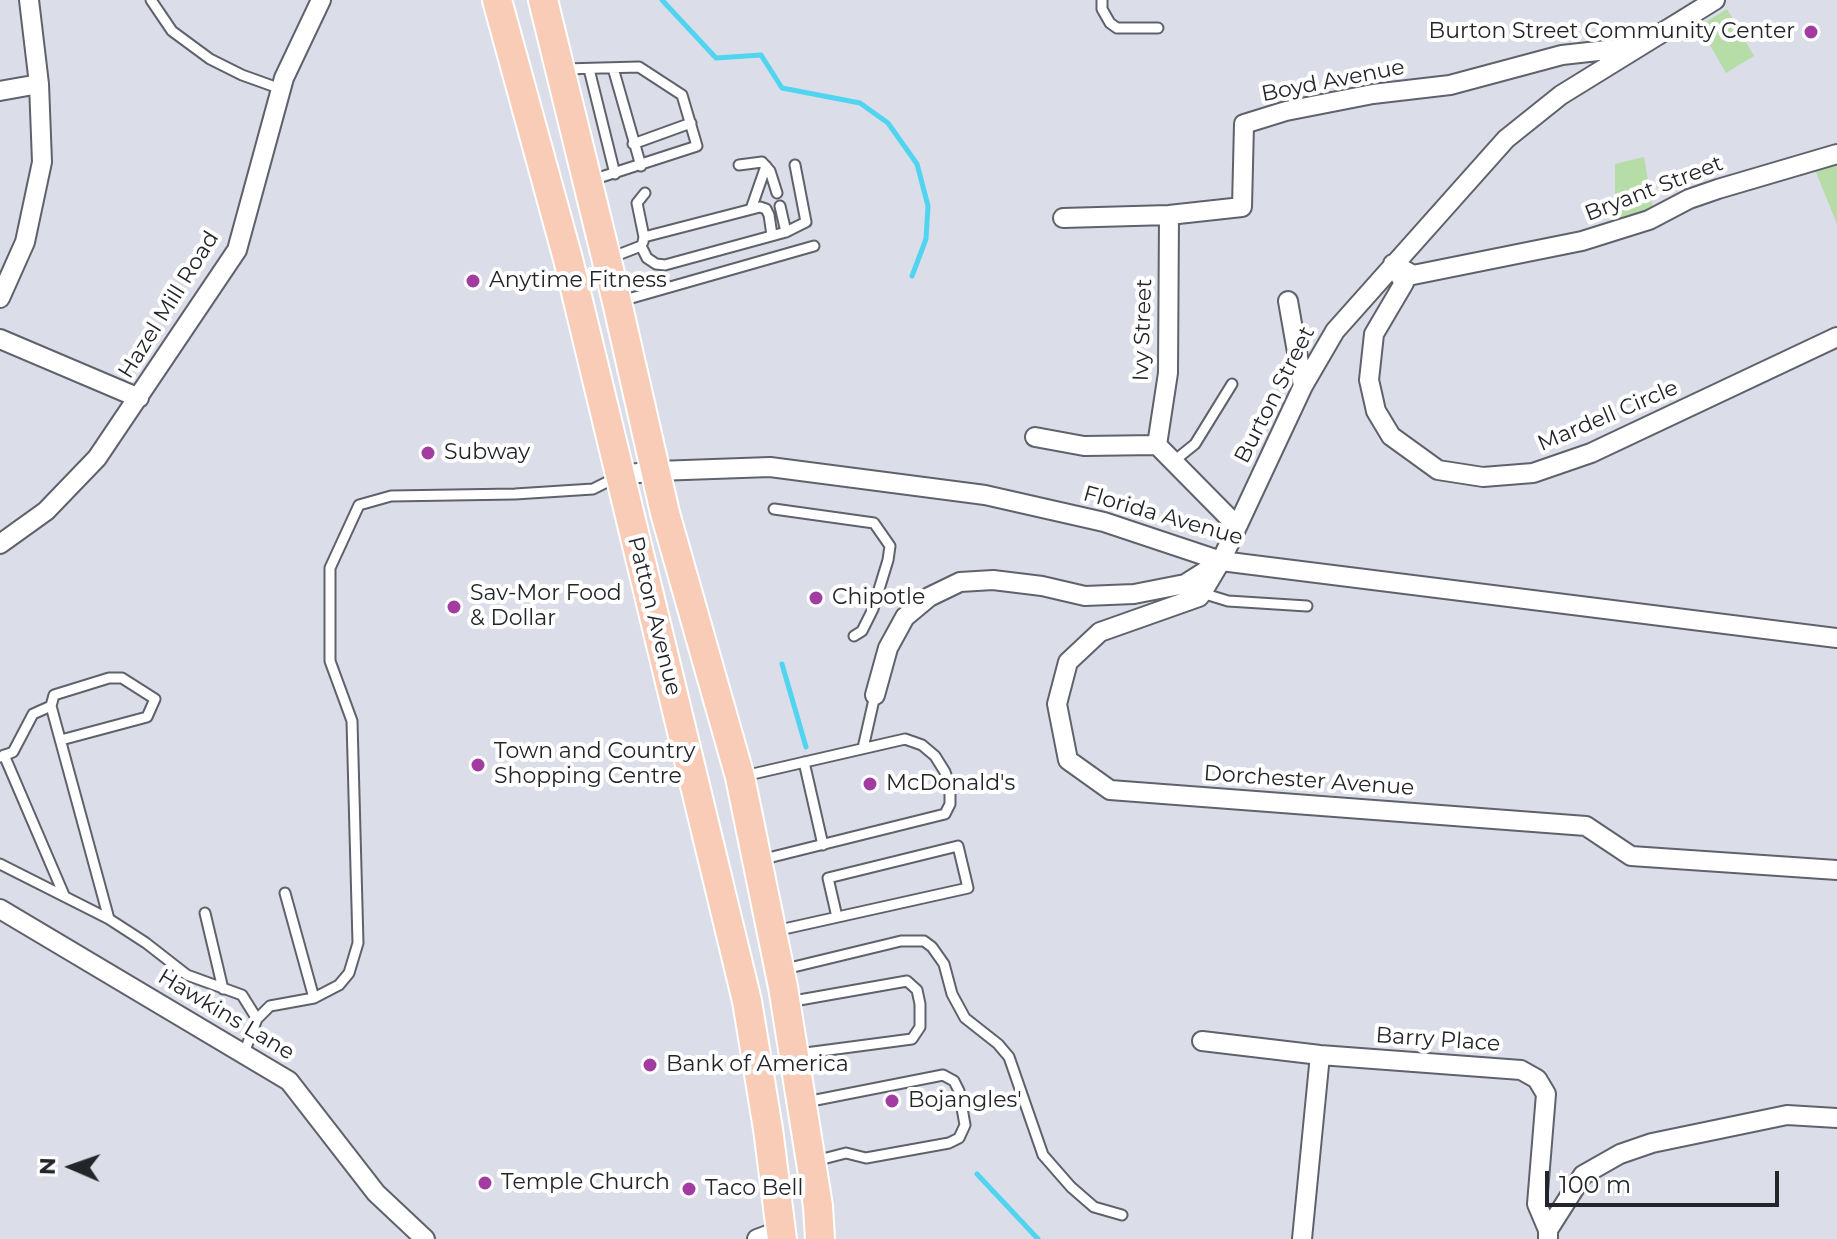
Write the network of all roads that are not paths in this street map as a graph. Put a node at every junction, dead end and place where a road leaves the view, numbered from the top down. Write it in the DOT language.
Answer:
graph roads {
  1 [pos="29,0"];
  2 [pos="151,0"];
  3 [pos="321,0"];
  4 [pos="497,0"];
  5 [pos="543,0"];
  6 [pos="1102,0"];
  7 [pos="1715,0"];
  8 [pos="1158,28"];
  9 [pos="1642,47"];
  10 [pos="613,68"];
  11 [pos="561,69"];
  12 [pos="589,69"];
  13 [pos="39,84"];
  14 [pos="281,89"];
  15 [pos="0,91"];
  16 [pos="583,103"];
  17 [pos="691,123"];
  18 [pos="633,144"];
  19 [pos="1837,154"];
  20 [pos="739,165"];
  21 [pos="795,165"];
  22 [pos="641,166"];
  23 [pos="766,166"];
  24 [pos="615,174"];
  25 [pos="587,182"];
  26 [pos="645,193"];
  27 [pos="777,193"];
  28 [pos="780,206"];
  29 [pos="751,209"];
  30 [pos="1169,215"];
  31 [pos="1063,218"];
  32 [pos="786,232"];
  33 [pos="772,235"];
  34 [pos="643,242"];
  35 [pos="814,246"];
  36 [pos="607,259"];
  37 [pos="8,260"];
  38 [pos="1393,264"];
  39 [pos="0,298"];
  40 [pos="1288,301"];
  41 [pos="617,302"];
  42 [pos="1837,337"];
  43 [pos="0,339"];
  44 [pos="1232,384"];
  45 [pos="1303,386"];
  46 [pos="139,398"];
  47 [pos="1035,437"];
  48 [pos="1157,445"];
  49 [pos="1174,461"];
  50 [pos="657,471"];
  51 [pos="620,475"];
  52 [pos="774,509"];
  53 [pos="1237,526"];
  54 [pos="0,544"];
  55 [pos="1221,561"];
  56 [pos="1202,593"];
  57 [pos="1307,606"];
  58 [pos="854,636"];
  59 [pos="1837,638"];
  60 [pos="875,695"];
  61 [pos="51,706"];
  62 [pos="61,740"];
  63 [pos="863,748"];
  64 [pos="2,756"];
  65 [pos="804,762"];
  66 [pos="740,777"];
  67 [pos="823,845"];
  68 [pos="757,861"];
  69 [pos="0,864"];
  70 [pos="1837,870"];
  71 [pos="285,893"];
  72 [pos="64,895"];
  73 [pos="0,909"];
  74 [pos="205,913"];
  75 [pos="837,917"];
  76 [pos="109,919"];
  77 [pos="772,932"];
  78 [pos="780,970"];
  79 [pos="223,989"];
  80 [pos="314,998"];
  81 [pos="786,1003"];
  82 [pos="257,1019"];
  83 [pos="1202,1041"];
  84 [pos="244,1053"];
  85 [pos="794,1055"];
  86 [pos="1320,1055"];
  87 [pos="802,1103"];
  88 [pos="1837,1118"];
  89 [pos="811,1162"];
  90 [pos="1122,1215"];
  91 [pos="1548,1235"];
  92 [pos="773,1236"];
  93 [pos="425,1239"];
  94 [pos="820,1239"];
  95 [pos="1302,1239"];
  1 -- 13 [label="street"];
  2 -- 14 [label="lane"];
  3 -- 14 [label="street, Hazel Mill Road"];
  4 -- 51 [label="main road, Patton Avenue"];
  5 -- 11 [label="main road, Patton Avenue"];
  6 -- 8 [label="lane"];
  7 -- 9 [label="street, Burton Street"];
  9 -- 30 [label="street, Boyd Avenue"];
  9 -- 38 [label="street, Burton Street"];
  10 -- 12 [label="lane"];
  10 -- 17 [label="lane"];
  10 -- 18 [label="lane"];
  11 -- 12 [label="lane"];
  11 -- 16 [label="main road, Patton Avenue"];
  12 -- 16 [label="lane"];
  13 -- 15 [label="street"];
  13 -- 37 [label="street"];
  14 -- 46 [label="street, Hazel Mill Road"];
  16 -- 24 [label="lane"];
  16 -- 25 [label="main road, Patton Avenue"];
  17 -- 18 [label="lane"];
  17 -- 22 [label="lane"];
  18 -- 22 [label="lane"];
  19 -- 38 [label="street, Bryant Street"];
  20 -- 23 [label="lane"];
  21 -- 32 [label="lane"];
  22 -- 24 [label="lane"];
  23 -- 27 [label="lane"];
  23 -- 29 [label="lane"];
  24 -- 25 [label="lane"];
  25 -- 36 [label="main road, Patton Avenue"];
  26 -- 34 [label="lane"];
  28 -- 32 [label="lane"];
  29 -- 33 [label="lane"];
  29 -- 34 [label="lane"];
  30 -- 31 [label="street, Boyd Avenue"];
  30 -- 48 [label="street, Ivy Street"];
  32 -- 33 [label="lane"];
  33 -- 34 [label="lane"];
  34 -- 36 [label="lane"];
  35 -- 41 [label="lane"];
  36 -- 41 [label="main road, Patton Avenue"];
  37 -- 39 [label="street"];
  38 -- 42 [label="street, Mardell Circle"];
  38 -- 45 [label="street, Burton Street"];
  40 -- 45 [label="street"];
  41 -- 50 [label="main road, Patton Avenue"];
  43 -- 46 [label="street"];
  44 -- 49 [label="lane"];
  45 -- 53 [label="street, Burton Street"];
  46 -- 54 [label="street, Hazel Mill Road"];
  47 -- 48 [label="street"];
  48 -- 49 [label="street"];
  49 -- 53 [label="street"];
  50 -- 51 [label="street, Florida Avenue"];
  50 -- 55 [label="street, Florida Avenue"];
  50 -- 66 [label="main road, Patton Avenue"];
  51 -- 80 [label="lane"];
  51 -- 92 [label="main road, Patton Avenue"];
  52 -- 58 [label="lane"];
  53 -- 55 [label="street, Burton Street"];
  55 -- 56 [label="street"];
  55 -- 59 [label="street, Florida Avenue"];
  55 -- 60 [label="street"];
  56 -- 57 [label="lane"];
  56 -- 70 [label="street, Dorchester Avenue"];
  60 -- 63 [label="lane"];
  61 -- 62 [label="lane"];
  61 -- 62 [label="lane"];
  61 -- 64 [label="lane"];
  62 -- 76 [label="lane"];
  63 -- 65 [label="lane"];
  63 -- 67 [label="lane"];
  64 -- 72 [label="lane"];
  65 -- 66 [label="lane"];
  65 -- 67 [label="lane"];
  66 -- 68 [label="main road, Patton Avenue"];
  67 -- 68 [label="lane"];
  68 -- 77 [label="main road, Patton Avenue"];
  69 -- 72 [label="lane"];
  71 -- 80 [label="lane"];
  72 -- 76 [label="lane"];
  73 -- 84 [label="street, Hawkins Lane"];
  74 -- 79 [label="lane"];
  75 -- 75 [label="lane"];
  75 -- 77 [label="lane"];
  76 -- 79 [label="lane"];
  77 -- 78 [label="main road, Patton Avenue"];
  78 -- 81 [label="main road, Patton Avenue"];
  78 -- 90 [label="lane"];
  79 -- 82 [label="lane"];
  80 -- 82 [label="lane"];
  81 -- 85 [label="main road, Patton Avenue"];
  81 -- 85 [label="lane"];
  82 -- 84 [label="lane"];
  83 -- 86 [label="street, Barry Place"];
  84 -- 93 [label="street, Hawkins Lane"];
  85 -- 87 [label="main road, Patton Avenue"];
  86 -- 91 [label="street, Barry Place"];
  86 -- 95 [label="street"];
  87 -- 89 [label="main road, Patton Avenue"];
  87 -- 89 [label="lane"];
  88 -- 91 [label="street"];
  89 -- 94 [label="main road, Patton Avenue"];
}
